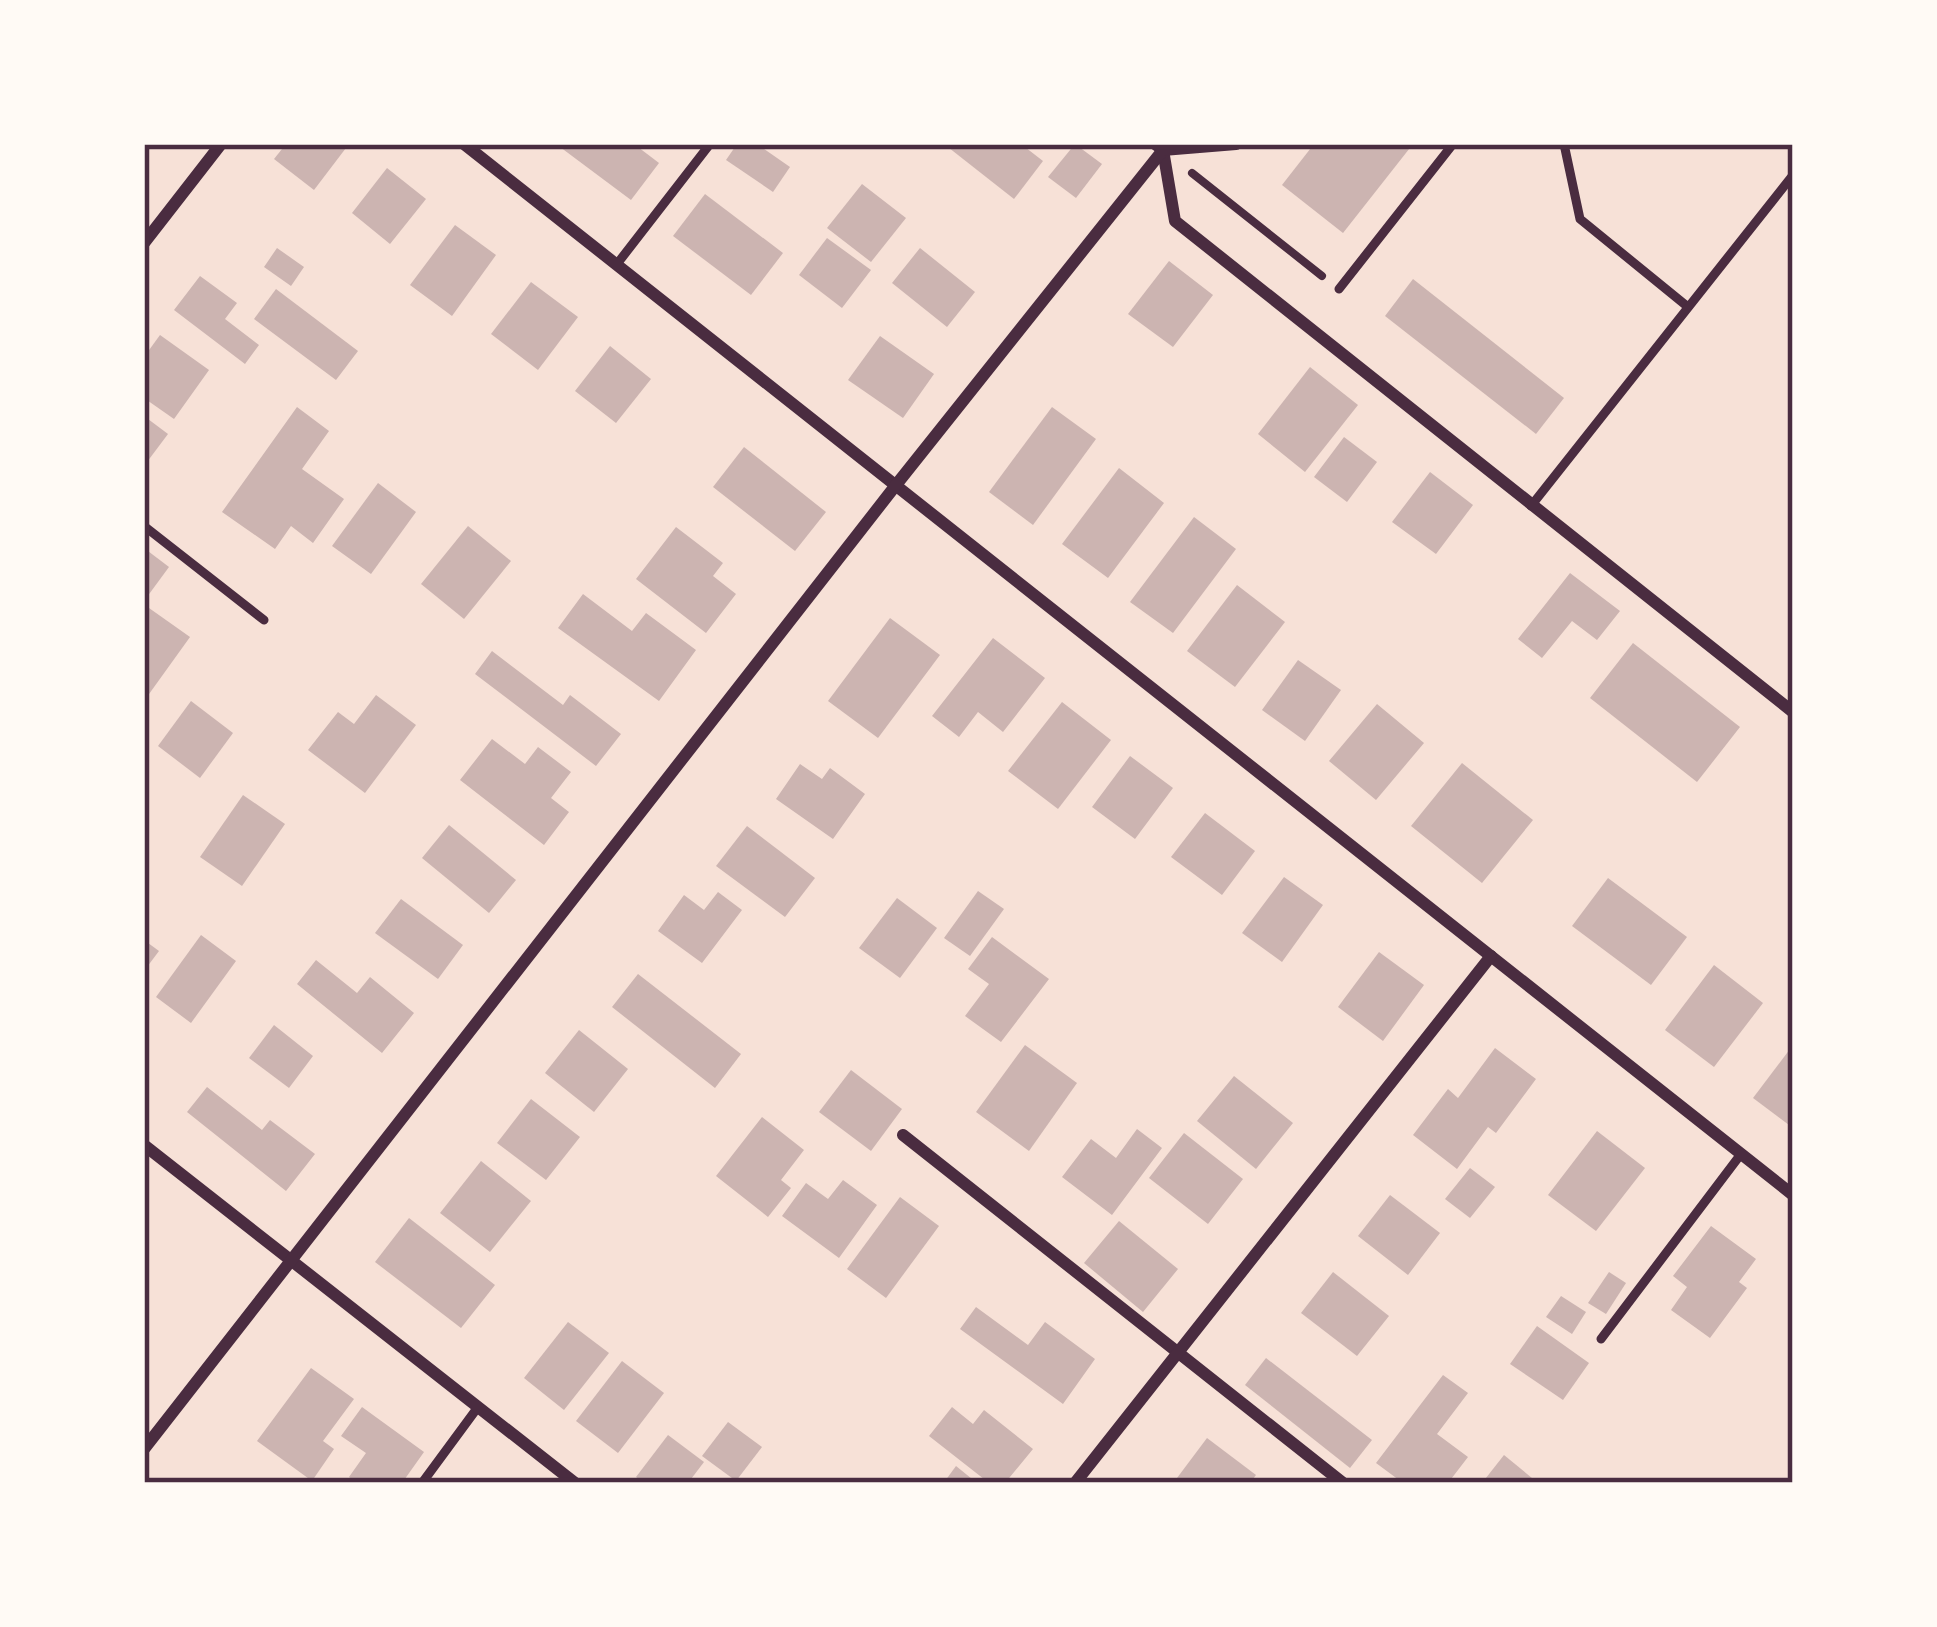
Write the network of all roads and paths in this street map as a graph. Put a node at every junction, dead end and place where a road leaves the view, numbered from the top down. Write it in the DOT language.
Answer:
graph roads {
  1 [pos="221,144"];
  2 [pos="464,144"];
  3 [pos="710,144"];
  4 [pos="1236,144"];
  5 [pos="1453,144"];
  6 [pos="1564,144"];
  7 [pos="1159,147"];
  8 [pos="1793,175"];
  9 [pos="144,243"];
  10 [pos="617,264"];
  11 [pos="1339,289"];
  12 [pos="1688,307"];
  13 [pos="896,485"];
  14 [pos="1531,506"];
  15 [pos="144,526"];
  16 [pos="264,620"];
  17 [pos="1793,712"];
  18 [pos="1491,956"];
  19 [pos="903,1135"];
  20 [pos="144,1144"];
  21 [pos="1742,1154"];
  22 [pos="1793,1195"];
  23 [pos="291,1260"];
  24 [pos="1601,1339"];
  25 [pos="1176,1354"];
  26 [pos="478,1407"];
  27 [pos="144,1449"];
  28 [pos="422,1483"];
  29 [pos="574,1483"];
  30 [pos="1075,1483"];
  31 [pos="1343,1483"];
  1 -- 9 [label="street"];
  2 -- 10 [label="street"];
  3 -- 10 [label="lane"];
  4 -- 7 [label="street"];
  5 -- 11 [label="lane"];
  6 -- 12 [label="lane"];
  7 -- 11 [label="path"];
  7 -- 13 [label="street"];
  7 -- 14 [label="street"];
  8 -- 12 [label="lane"];
  10 -- 13 [label="street"];
  12 -- 14 [label="lane"];
  13 -- 18 [label="street"];
  13 -- 23 [label="street"];
  14 -- 17 [label="street"];
  15 -- 16 [label="lane"];
  18 -- 21 [label="street"];
  18 -- 25 [label="street"];
  19 -- 25 [label="street"];
  20 -- 23 [label="street"];
  21 -- 22 [label="street"];
  21 -- 24 [label="lane"];
  23 -- 26 [label="street"];
  23 -- 27 [label="street"];
  25 -- 30 [label="street"];
  25 -- 31 [label="street"];
  26 -- 28 [label="lane"];
  26 -- 29 [label="street"];
}
